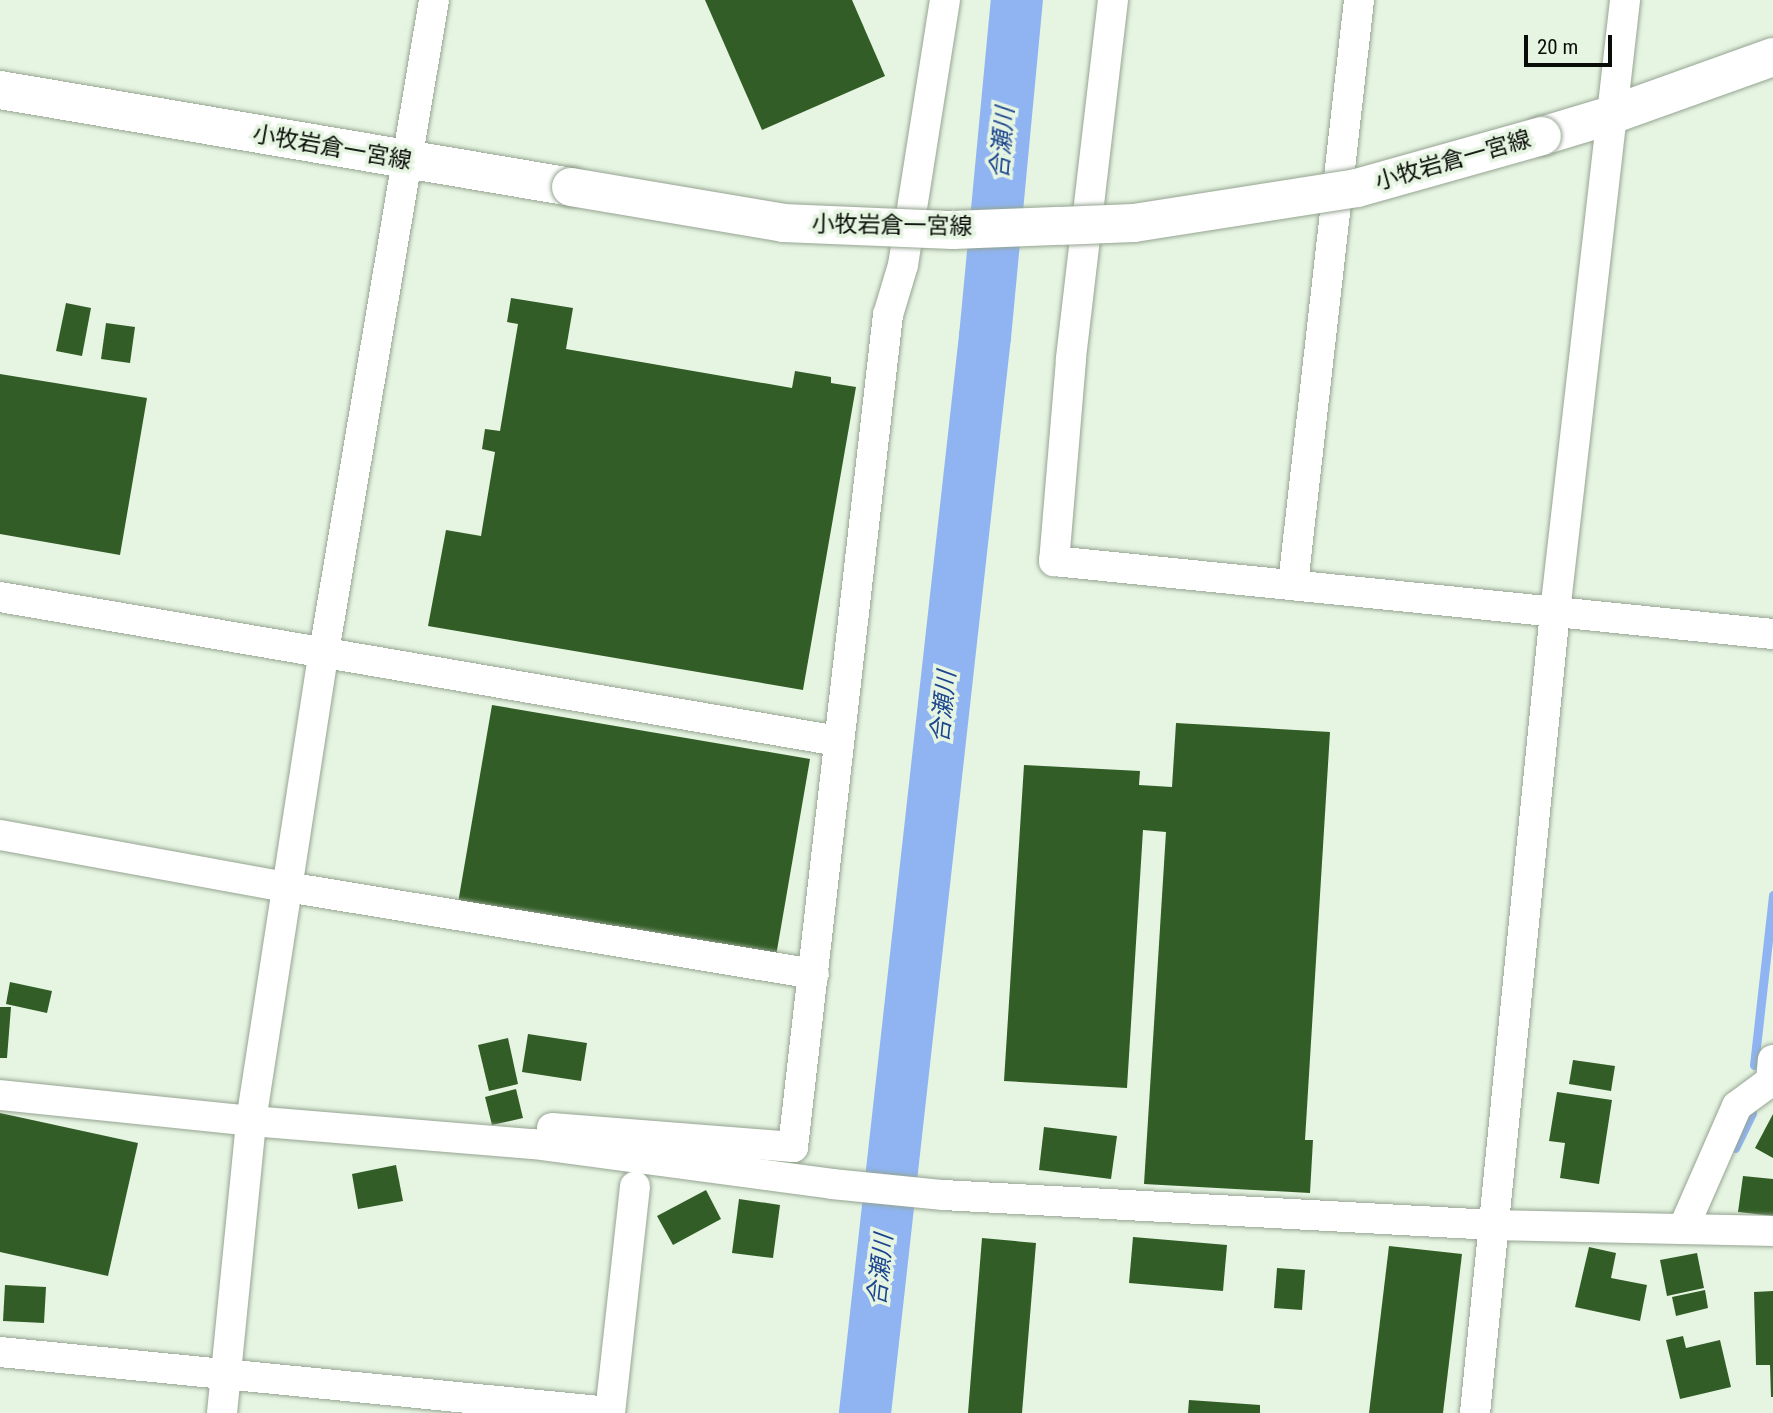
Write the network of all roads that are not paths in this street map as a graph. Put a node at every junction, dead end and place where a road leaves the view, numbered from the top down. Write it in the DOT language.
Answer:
graph roads {
  1 [pos="434,0"];
  2 [pos="945,0"];
  3 [pos="1113,0"];
  4 [pos="1359,0"];
  5 [pos="1625,0"];
  6 [pos="1773,57"];
  7 [pos="0,90"];
  8 [pos="1611,115"];
  9 [pos="408,162"];
  10 [pos="1293,584"];
  11 [pos="0,597"];
  12 [pos="1555,611"];
  13 [pos="1773,634"];
  14 [pos="324,652"];
  15 [pos="838,741"];
  16 [pos="0,835"];
  17 [pos="287,887"];
  18 [pos="814,974"];
  19 [pos="1773,1060"];
  20 [pos="0,1095"];
  21 [pos="251,1121"];
  22 [pos="533,1143"];
  23 [pos="635,1186"];
  24 [pos="1493,1225"];
  25 [pos="1683,1228"];
  26 [pos="1773,1231"];
  27 [pos="0,1352"];
  28 [pos="227,1375"];
  29 [pos="610,1412"];
  30 [pos="222,1413"];
  31 [pos="1475,1413"];
  1 -- 9 [label="street"];
  2 -- 15 [label="street"];
  3 -- 10 [label="street"];
  4 -- 10 [label="street"];
  5 -- 8 [label="street"];
  6 -- 8 [label="main road, 小牧岩倉一宮線"];
  7 -- 9 [label="main road, 小牧岩倉一宮線"];
  8 -- 9 [label="main road, 小牧岩倉一宮線, bridge"];
  8 -- 12 [label="street"];
  9 -- 14 [label="street"];
  10 -- 12 [label="street"];
  11 -- 14 [label="street"];
  12 -- 13 [label="street"];
  12 -- 24 [label="street"];
  14 -- 15 [label="street"];
  14 -- 17 [label="street"];
  15 -- 18 [label="street"];
  16 -- 17 [label="street"];
  17 -- 18 [label="street"];
  17 -- 21 [label="street"];
  18 -- 22 [label="street"];
  19 -- 25 [label="street"];
  20 -- 21 [label="street"];
  21 -- 22 [label="street"];
  21 -- 28 [label="street"];
  22 -- 24 [label="street"];
  23 -- 29 [label="street"];
  24 -- 25 [label="street"];
  24 -- 31 [label="street"];
  25 -- 26 [label="street"];
  27 -- 28 [label="street"];
  28 -- 29 [label="street"];
  28 -- 30 [label="street"];
}
